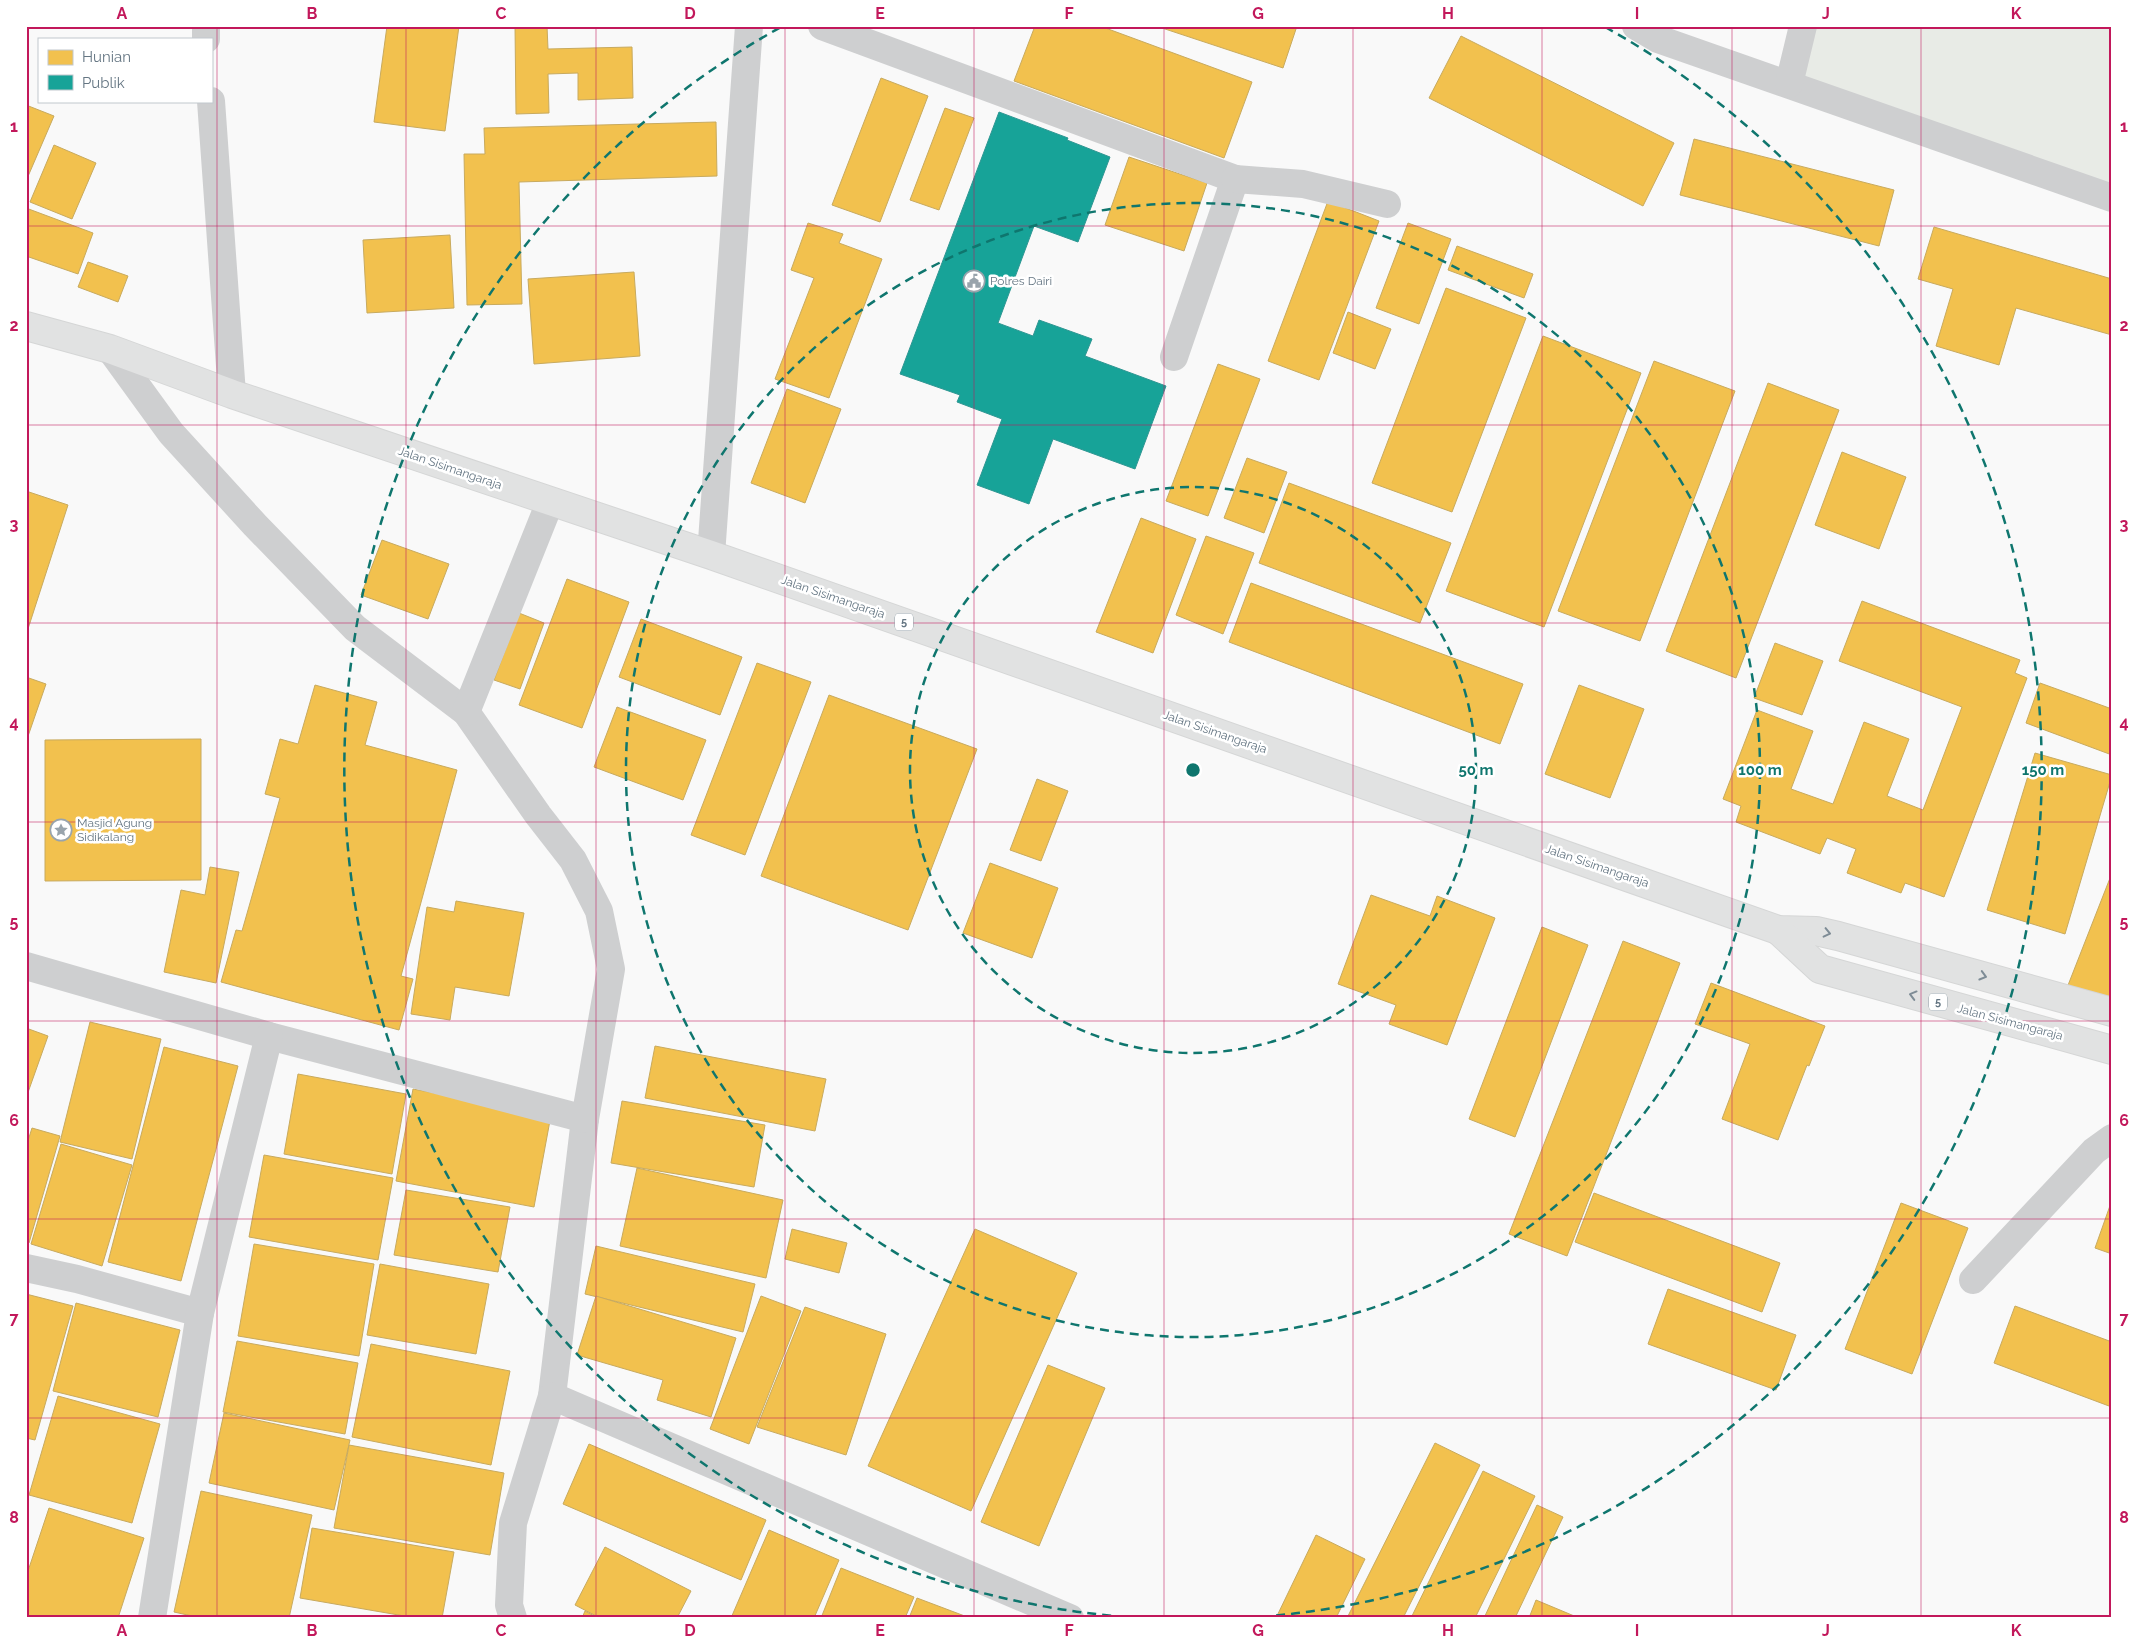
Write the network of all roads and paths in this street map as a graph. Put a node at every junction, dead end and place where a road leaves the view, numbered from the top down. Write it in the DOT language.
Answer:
graph roads {
  1 [pos="749,26"];
  2 [pos="822,26"];
  3 [pos="1636,26"];
  4 [pos="1803,26"];
  5 [pos="1789,84"];
  6 [pos="211,102"];
  7 [pos="1235,179"];
  8 [pos="2112,198"];
  9 [pos="1387,204"];
  10 [pos="27,328"];
  11 [pos="110,349"];
  12 [pos="1174,357"];
  13 [pos="232,394"];
  14 [pos="550,502"];
  15 [pos="711,554"];
  16 [pos="466,712"];
  17 [pos="1778,930"];
  18 [pos="26,966"];
  19 [pos="2112,1012"];
  20 [pos="269,1036"];
  21 [pos="2112,1050"];
  22 [pos="585,1119"];
  23 [pos="2112,1138"];
  24 [pos="26,1268"];
  25 [pos="1974,1280"];
  26 [pos="200,1313"];
  27 [pos="552,1396"];
  28 [pos="152,1618"];
  29 [pos="513,1618"];
  30 [pos="1070,1618"];
  1 -- 15 [label="street"];
  2 -- 7 [label="street"];
  3 -- 5 [label="street"];
  4 -- 5 [label="street"];
  5 -- 8 [label="street"];
  6 -- 13 [label="street"];
  7 -- 9 [label="street"];
  7 -- 12 [label="street"];
  10 -- 11 [label="highway, Jalan Sisimangaraja / 5"];
  11 -- 13 [label="highway, Jalan Sisimangaraja / 5"];
  11 -- 16 [label="street"];
  13 -- 14 [label="highway, Jalan Sisimangaraja / 5"];
  14 -- 15 [label="highway, Jalan Sisimangaraja / 5"];
  14 -- 16 [label="street"];
  15 -- 17 [label="highway, Jalan Sisimangaraja / 5"];
  16 -- 22 [label="street"];
  17 -- 19 [label="highway, Jalan Sisimangaraja / 5, one-way"];
  21 -- 17 [label="highway, Jalan Sisimangaraja / 5, one-way"];
  18 -- 20 [label="street"];
  20 -- 22 [label="street"];
  20 -- 26 [label="street"];
  22 -- 27 [label="street"];
  23 -- 25 [label="street"];
  24 -- 26 [label="street"];
  26 -- 28 [label="street"];
  27 -- 29 [label="street"];
  27 -- 30 [label="street"];
}
